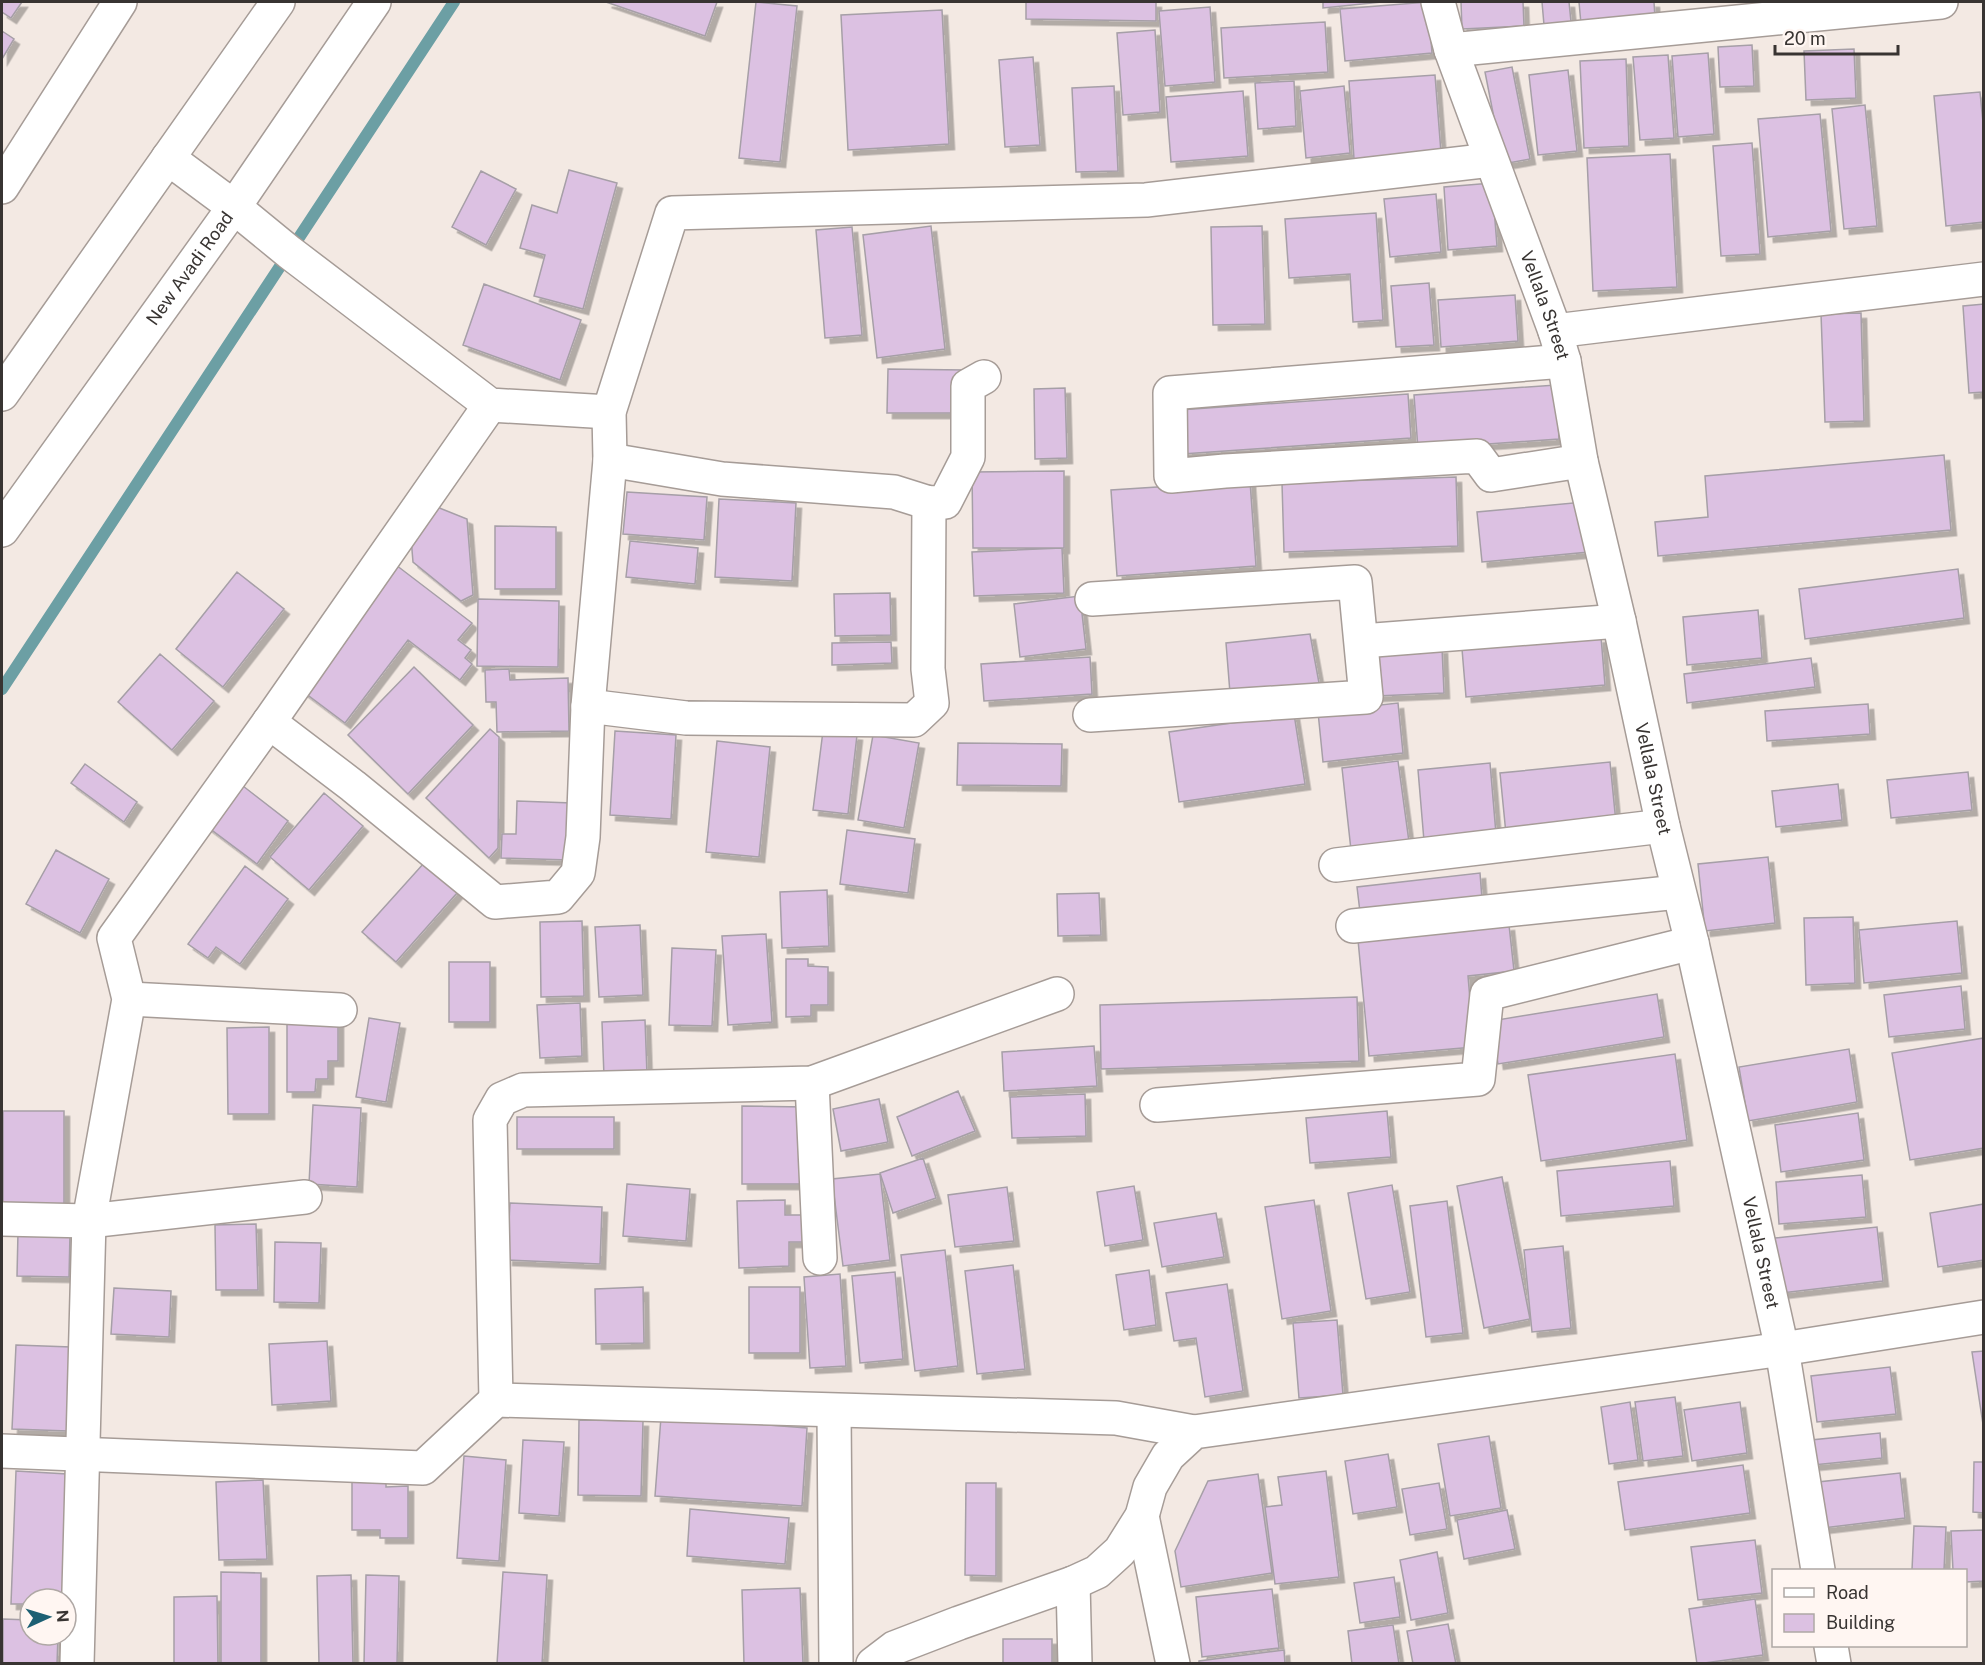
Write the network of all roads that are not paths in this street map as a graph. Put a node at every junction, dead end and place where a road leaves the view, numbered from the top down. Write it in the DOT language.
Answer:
graph roads {
  1 [pos="120,2"];
  2 [pos="278,2"];
  3 [pos="374,2"];
  4 [pos="1438,2"];
  5 [pos="1941,2"];
  6 [pos="1451,50"];
  7 [pos="168,158"];
  8 [pos="1491,160"];
  9 [pos="2,187"];
  10 [pos="234,207"];
  11 [pos="1983,279"];
  12 [pos="1555,331"];
  13 [pos="1564,362"];
  14 [pos="984,377"];
  15 [pos="2,394"];
  16 [pos="490,405"];
  17 [pos="609,412"];
  18 [pos="610,460"];
  19 [pos="1581,461"];
  20 [pos="929,503"];
  21 [pos="2,530"];
  22 [pos="1092,599"];
  23 [pos="1619,621"];
  24 [pos="1362,641"];
  25 [pos="588,706"];
  26 [pos="1090,715"];
  27 [pos="269,722"];
  28 [pos="1663,826"];
  29 [pos="1336,865"];
  30 [pos="1678,892"];
  31 [pos="1353,926"];
  32 [pos="1692,943"];
  33 [pos="1057,994"];
  34 [pos="129,999"];
  35 [pos="340,1010"];
  36 [pos="812,1083"];
  37 [pos="1157,1105"];
  38 [pos="305,1197"];
  39 [pos="2,1219"];
  40 [pos="89,1221"];
  41 [pos="820,1258"];
  42 [pos="1983,1317"];
  43 [pos="1782,1349"];
  44 [pos="496,1400"];
  45 [pos="834,1411"];
  46 [pos="1194,1432"];
  47 [pos="2,1451"];
  48 [pos="84,1453"];
  49 [pos="1142,1516"];
  50 [pos="1818,1569"];
  51 [pos="1073,1583"];
  52 [pos="1831,1647"];
  53 [pos="77,1664"];
  54 [pos="836,1664"];
  55 [pos="873,1664"];
  56 [pos="1075,1664"];
  57 [pos="1173,1664"];
  58 [pos="1834,1664"];
  1 -- 9 [label="street"];
  2 -- 7 [label="street"];
  3 -- 10 [label="street, New Avadi Road"];
  4 -- 6 [label="street, Vellala Street"];
  5 -- 6 [label="street"];
  6 -- 8 [label="street, Vellala Street"];
  7 -- 10 [label="street"];
  7 -- 15 [label="street"];
  8 -- 12 [label="street, Vellala Street"];
  8 -- 17 [label="street"];
  10 -- 16 [label="street"];
  10 -- 21 [label="street, New Avadi Road"];
  11 -- 12 [label="street"];
  12 -- 13 [label="street, Vellala Street"];
  13 -- 19 [label="street, Vellala Street"];
  13 -- 19 [label="street"];
  14 -- 20 [label="street"];
  16 -- 17 [label="street"];
  16 -- 27 [label="street"];
  17 -- 18 [label="street"];
  18 -- 20 [label="street"];
  18 -- 25 [label="street"];
  19 -- 23 [label="street, Vellala Street"];
  20 -- 25 [label="street"];
  22 -- 24 [label="street"];
  23 -- 24 [label="street"];
  23 -- 28 [label="street, Vellala Street"];
  24 -- 26 [label="street"];
  25 -- 27 [label="street"];
  27 -- 34 [label="street"];
  28 -- 29 [label="street"];
  28 -- 30 [label="street, Vellala Street"];
  30 -- 31 [label="street"];
  30 -- 32 [label="street, Vellala Street"];
  32 -- 37 [label="street"];
  32 -- 43 [label="street, Vellala Street"];
  33 -- 36 [label="street"];
  34 -- 35 [label="street"];
  34 -- 40 [label="street"];
  36 -- 41 [label="street"];
  36 -- 44 [label="street"];
  38 -- 40 [label="street"];
  39 -- 40 [label="street"];
  40 -- 48 [label="street"];
  42 -- 43 [label="street"];
  43 -- 46 [label="street"];
  43 -- 50 [label="street, Vellala Street"];
  44 -- 45 [label="street"];
  44 -- 48 [label="street"];
  45 -- 46 [label="street"];
  45 -- 54 [label="street"];
  46 -- 49 [label="street"];
  47 -- 48 [label="street"];
  48 -- 53 [label="street"];
  49 -- 51 [label="street"];
  49 -- 57 [label="street"];
  51 -- 55 [label="street"];
  51 -- 56 [label="street"];
  52 -- 58 [label="street"];
}
